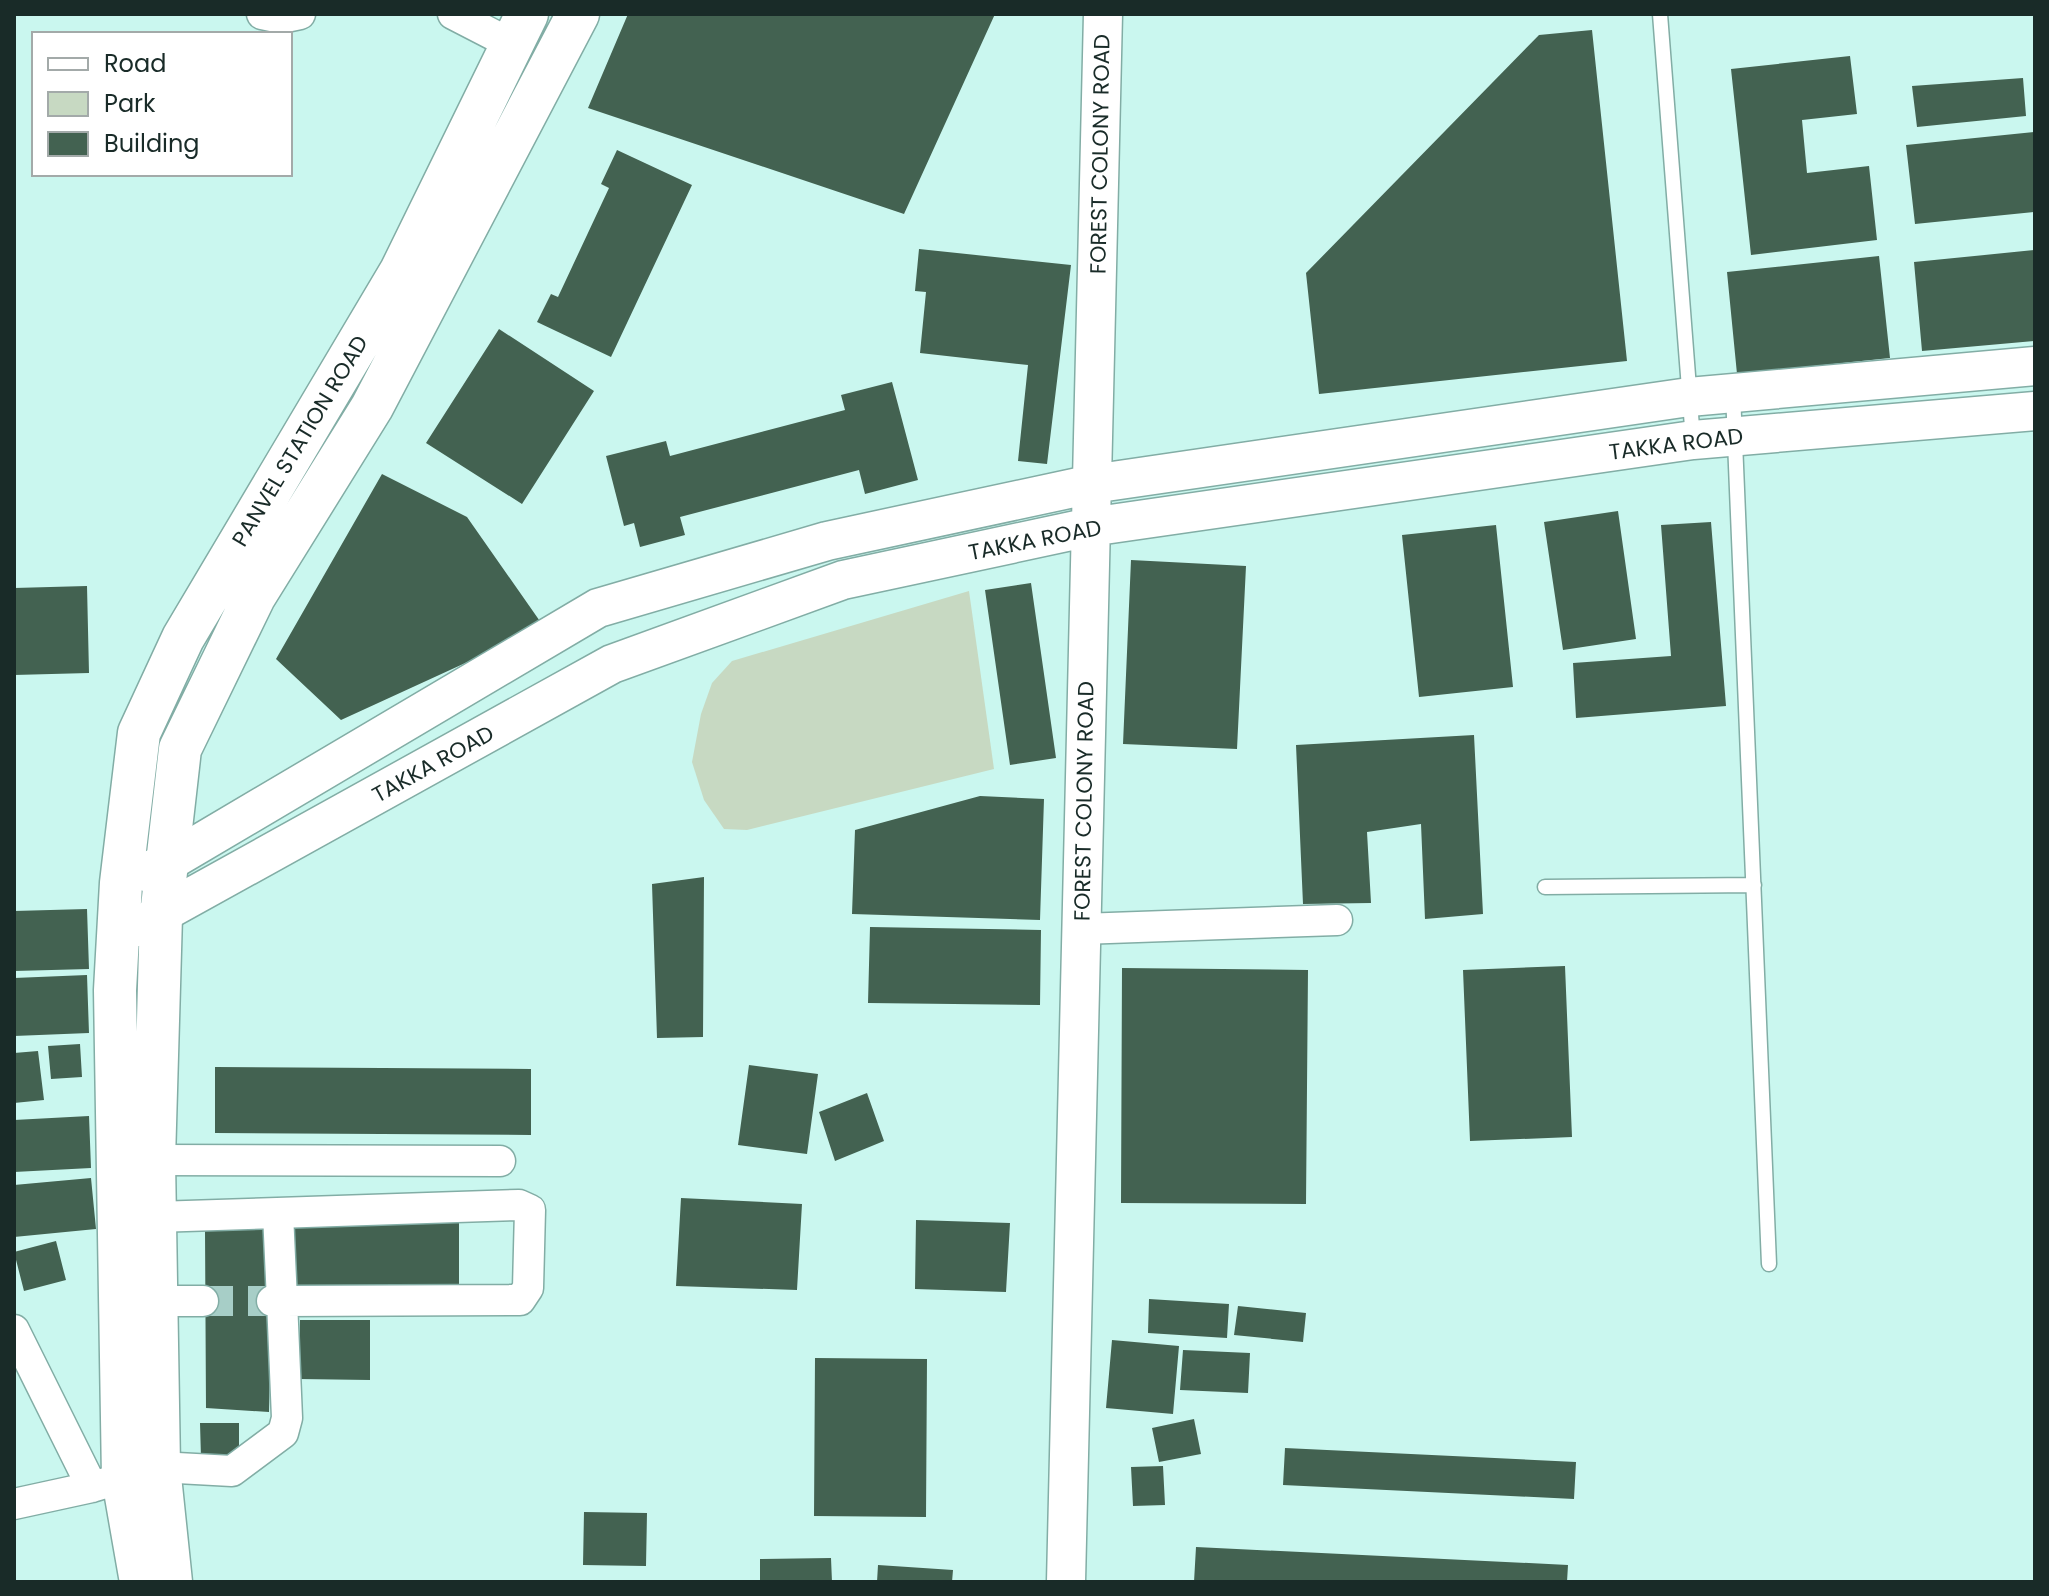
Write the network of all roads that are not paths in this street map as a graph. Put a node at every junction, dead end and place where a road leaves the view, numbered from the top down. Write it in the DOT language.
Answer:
graph roads {
  1 [pos="262,14"];
  2 [pos="300,14"];
  3 [pos="453,14"];
  4 [pos="578,14"];
  5 [pos="1660,14"];
  6 [pos="1101,16"];
  7 [pos="520,30"];
  8 [pos="2035,366"];
  9 [pos="1732,391"];
  10 [pos="1689,397"];
  11 [pos="2035,411"];
  12 [pos="1735,435"];
  13 [pos="1693,440"];
  14 [pos="1092,484"];
  15 [pos="1090,527"];
  16 [pos="170,861"];
  17 [pos="121,883"];
  18 [pos="1754,885"];
  19 [pos="1545,887"];
  20 [pos="161,916"];
  21 [pos="1337,920"];
  22 [pos="1081,929"];
  23 [pos="116,936"];
  24 [pos="154,1160"];
  25 [pos="500,1161"];
  26 [pos="278,1213"];
  27 [pos="155,1217"];
  28 [pos="1769,1264"];
  29 [pos="156,1301"];
  30 [pos="203,1301"];
  31 [pos="277,1301"];
  32 [pos="14,1330"];
  33 [pos="125,1478"];
  34 [pos="14,1504"];
  35 [pos="141,1582"];
  36 [pos="171,1582"];
  37 [pos="1066,1582"];
  1 -- 2 [label="street"];
  3 -- 7 [label="street"];
  4 -- 16 [label="main road, PANVEL STATION ROAD"];
  5 -- 10 [label="lane"];
  6 -- 14 [label="street, FOREST COLONY ROAD"];
  7 -- 17 [label="main road, PANVEL STATION ROAD"];
  8 -- 9 [label="street, TAKKA ROAD"];
  9 -- 10 [label="street, TAKKA ROAD"];
  9 -- 12 [label="lane"];
  10 -- 13 [label="lane"];
  10 -- 14 [label="street, TAKKA ROAD"];
  11 -- 12 [label="street, TAKKA ROAD"];
  12 -- 13 [label="street, TAKKA ROAD"];
  12 -- 18 [label="lane"];
  13 -- 15 [label="street, TAKKA ROAD"];
  14 -- 15 [label="street, FOREST COLONY ROAD"];
  14 -- 16 [label="street, TAKKA ROAD"];
  15 -- 20 [label="street, TAKKA ROAD"];
  15 -- 22 [label="street, FOREST COLONY ROAD"];
  16 -- 17 [label="street, TAKKA ROAD"];
  16 -- 20 [label="main road, PANVEL STATION ROAD"];
  17 -- 23 [label="main road, PANVEL STATION ROAD"];
  18 -- 19 [label="lane"];
  18 -- 28 [label="lane"];
  20 -- 23 [label="street, TAKKA ROAD"];
  20 -- 24 [label="main road, PANVEL STATION ROAD"];
  21 -- 22 [label="street"];
  22 -- 37 [label="street, FOREST COLONY ROAD"];
  23 -- 33 [label="main road, PANVEL STATION ROAD"];
  24 -- 25 [label="street"];
  24 -- 27 [label="main road, PANVEL STATION ROAD"];
  26 -- 27 [label="street"];
  26 -- 31 [label="street"];
  26 -- 31 [label="street"];
  27 -- 29 [label="main road, PANVEL STATION ROAD"];
  29 -- 30 [label="street"];
  29 -- 33 [label="main road, PANVEL STATION ROAD"];
  31 -- 33 [label="street"];
  32 -- 33 [label="street"];
  33 -- 34 [label="street"];
  33 -- 35 [label="main road"];
  33 -- 36 [label="main road"];
}
